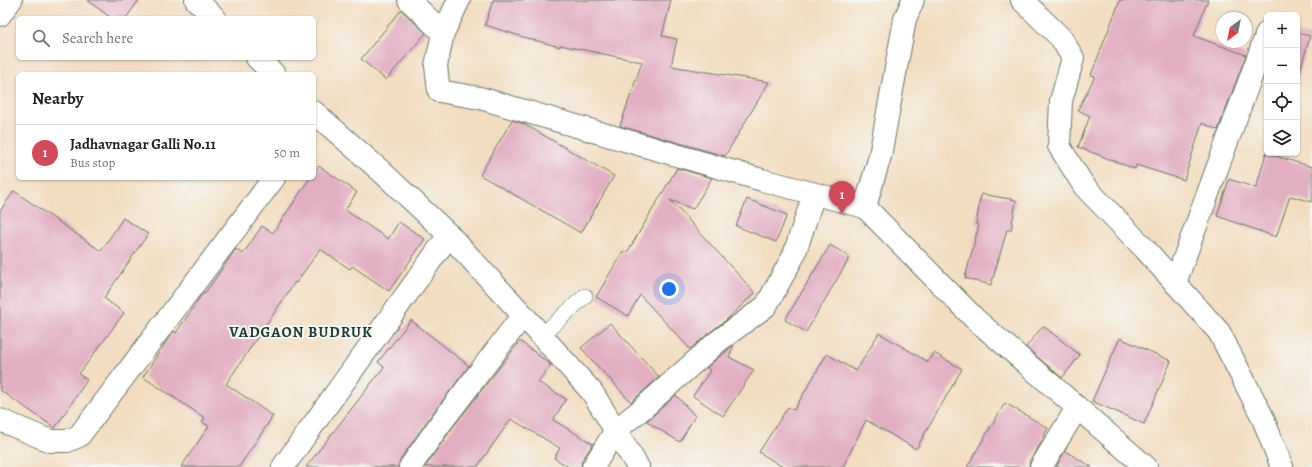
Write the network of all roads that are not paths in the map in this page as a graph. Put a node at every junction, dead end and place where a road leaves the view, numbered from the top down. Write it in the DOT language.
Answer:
graph roads {
  1 [pos="11,0"];
  2 [pos="196,0"];
  3 [pos="409,0"];
  4 [pos="459,0"];
  5 [pos="913,0"];
  6 [pos="1022,0"];
  7 [pos="0,15"];
  8 [pos="213,16"];
  9 [pos="443,33"];
  10 [pos="1264,41"];
  11 [pos="259,60"];
  12 [pos="272,72"];
  13 [pos="316,118"];
  14 [pos="272,180"];
  15 [pos="814,194"];
  16 [pos="865,207"];
  17 [pos="449,235"];
  18 [pos="1175,283"];
  19 [pos="585,296"];
  20 [pos="523,315"];
  21 [pos="541,336"];
  22 [pos="1077,408"];
  23 [pos="0,420"];
  24 [pos="616,430"];
  25 [pos="283,467"];
  26 [pos="410,467"];
  27 [pos="593,467"];
  28 [pos="638,467"];
  29 [pos="1041,467"];
  30 [pos="1146,467"];
  31 [pos="1282,467"];
  1 -- 7 [label="street"];
  2 -- 8 [label="street"];
  3 -- 9 [label="street"];
  4 -- 9 [label="street"];
  5 -- 16 [label="street"];
  6 -- 18 [label="street"];
  9 -- 15 [label="street"];
  10 -- 18 [label="street"];
  11 -- 12 [label="street"];
  13 -- 17 [label="street"];
  14 -- 23 [label="street"];
  15 -- 16 [label="street"];
  15 -- 24 [label="street"];
  16 -- 22 [label="street"];
  17 -- 20 [label="street"];
  17 -- 25 [label="street"];
  18 -- 31 [label="street"];
  19 -- 21 [label="lane"];
  20 -- 21 [label="street"];
  20 -- 26 [label="street"];
  21 -- 24 [label="street"];
  22 -- 29 [label="street"];
  22 -- 30 [label="street"];
  24 -- 27 [label="street"];
  24 -- 28 [label="street"];
}
